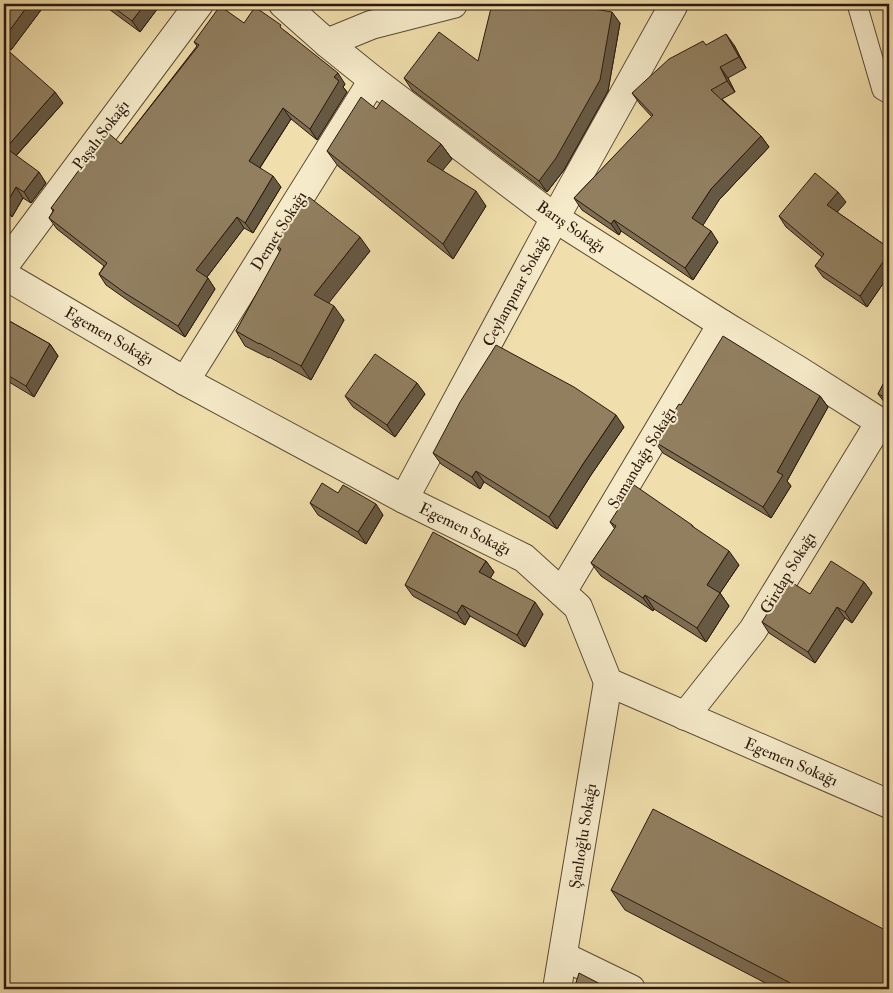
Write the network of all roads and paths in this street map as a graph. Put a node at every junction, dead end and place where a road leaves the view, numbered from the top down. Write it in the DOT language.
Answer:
graph roads {
  1 [pos="199,4"];
  2 [pos="283,4"];
  3 [pos="453,4"];
  4 [pos="671,4"];
  5 [pos="857,4"];
  6 [pos="370,15"];
  7 [pos="327,43"];
  8 [pos="373,80"];
  9 [pos="889,94"];
  10 [pos="555,218"];
  11 [pos="4,266"];
  12 [pos="4,274"];
  13 [pos="722,324"];
  14 [pos="185,381"];
  15 [pos="880,422"];
  16 [pos="404,499"];
  17 [pos="562,592"];
  18 [pos="608,682"];
  19 [pos="685,716"];
  20 [pos="889,804"];
  21 [pos="563,956"];
  22 [pos="557,989"];
  23 [pos="631,989"];
  1 -- 11 [label="street, Paşalı Sokağı"];
  2 -- 7 [label="street, Barış Sokağı"];
  3 -- 6 [label="street"];
  4 -- 10 [label="street, Ceylanpınar Sokağı"];
  5 -- 9 [label="lane"];
  6 -- 7 [label="street"];
  7 -- 8 [label="street, Barış Sokağı"];
  8 -- 10 [label="street, Barış Sokağı"];
  8 -- 14 [label="street, Demet Sokağı"];
  10 -- 13 [label="street, Barış Sokağı"];
  10 -- 16 [label="street, Ceylanpınar Sokağı"];
  12 -- 14 [label="street, Egemen Sokağı"];
  13 -- 15 [label="street, Barış Sokağı"];
  13 -- 17 [label="street, Samandağı Sokağı"];
  14 -- 16 [label="street, Egemen Sokağı"];
  15 -- 19 [label="street, Girdap Sokağı"];
  16 -- 17 [label="street, Egemen Sokağı"];
  17 -- 18 [label="street, Egemen Sokağı"];
  18 -- 19 [label="street, Egemen Sokağı"];
  18 -- 21 [label="street, Şanlıoğlu Sokağı"];
  19 -- 20 [label="street, Egemen Sokağı"];
  21 -- 22 [label="street, Şanlıoğlu Sokağı"];
  21 -- 23 [label="street"];
}
